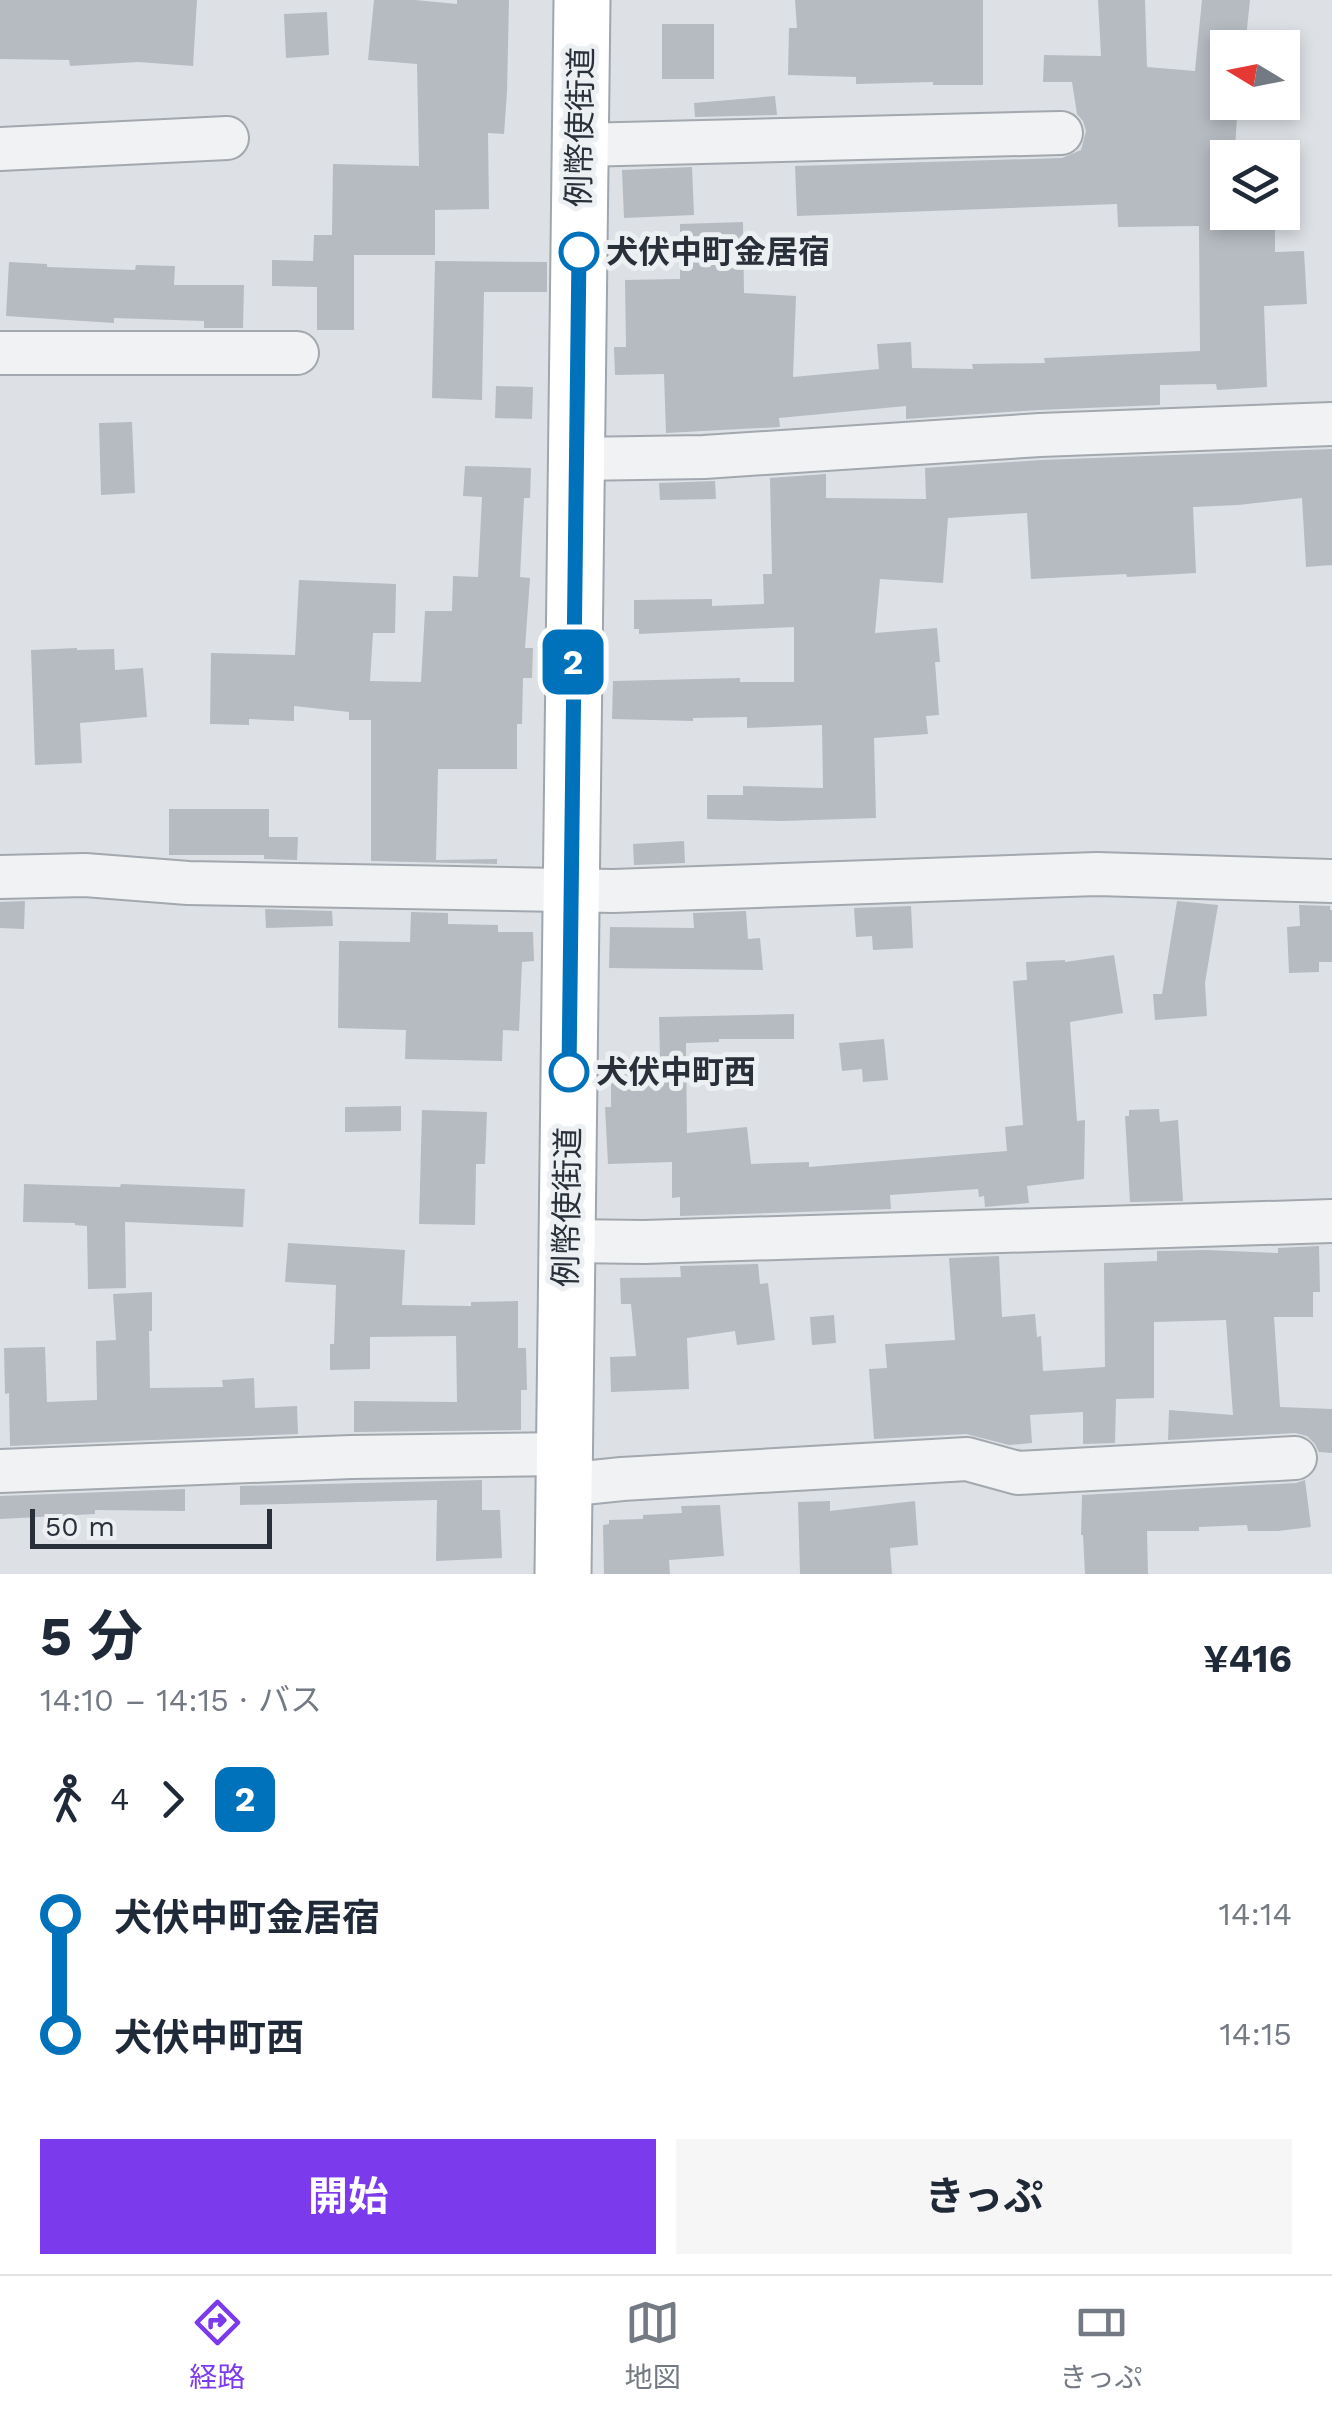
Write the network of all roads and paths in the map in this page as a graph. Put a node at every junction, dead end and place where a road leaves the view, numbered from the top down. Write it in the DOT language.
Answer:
graph roads {
  1 [pos="582,0"];
  2 [pos="1061,133"];
  3 [pos="228,138"];
  4 [pos="580,146"];
  5 [pos="0,150"];
  6 [pos="0,353"];
  7 [pos="297,354"];
  8 [pos="1332,424"];
  9 [pos="576,459"];
  10 [pos="0,877"];
  11 [pos="1332,881"];
  12 [pos="570,889"];
  13 [pos="1332,1221"];
  14 [pos="567,1242"];
  15 [pos="1296,1458"];
  16 [pos="564,1470"];
  17 [pos="0,1471"];
  18 [pos="563,1574"];
  1 -- 4 [label="main road, 例幣使街道"];
  2 -- 4 [label="street"];
  3 -- 5 [label="street"];
  4 -- 9 [label="main road, 例幣使街道"];
  6 -- 7 [label="street"];
  8 -- 9 [label="street"];
  9 -- 12 [label="main road, 例幣使街道"];
  10 -- 12 [label="street"];
  11 -- 12 [label="street"];
  12 -- 14 [label="main road, 例幣使街道"];
  13 -- 14 [label="street"];
  14 -- 16 [label="main road, 例幣使街道"];
  15 -- 16 [label="street"];
  16 -- 17 [label="street"];
  16 -- 18 [label="main road, 例幣使街道"];
}
